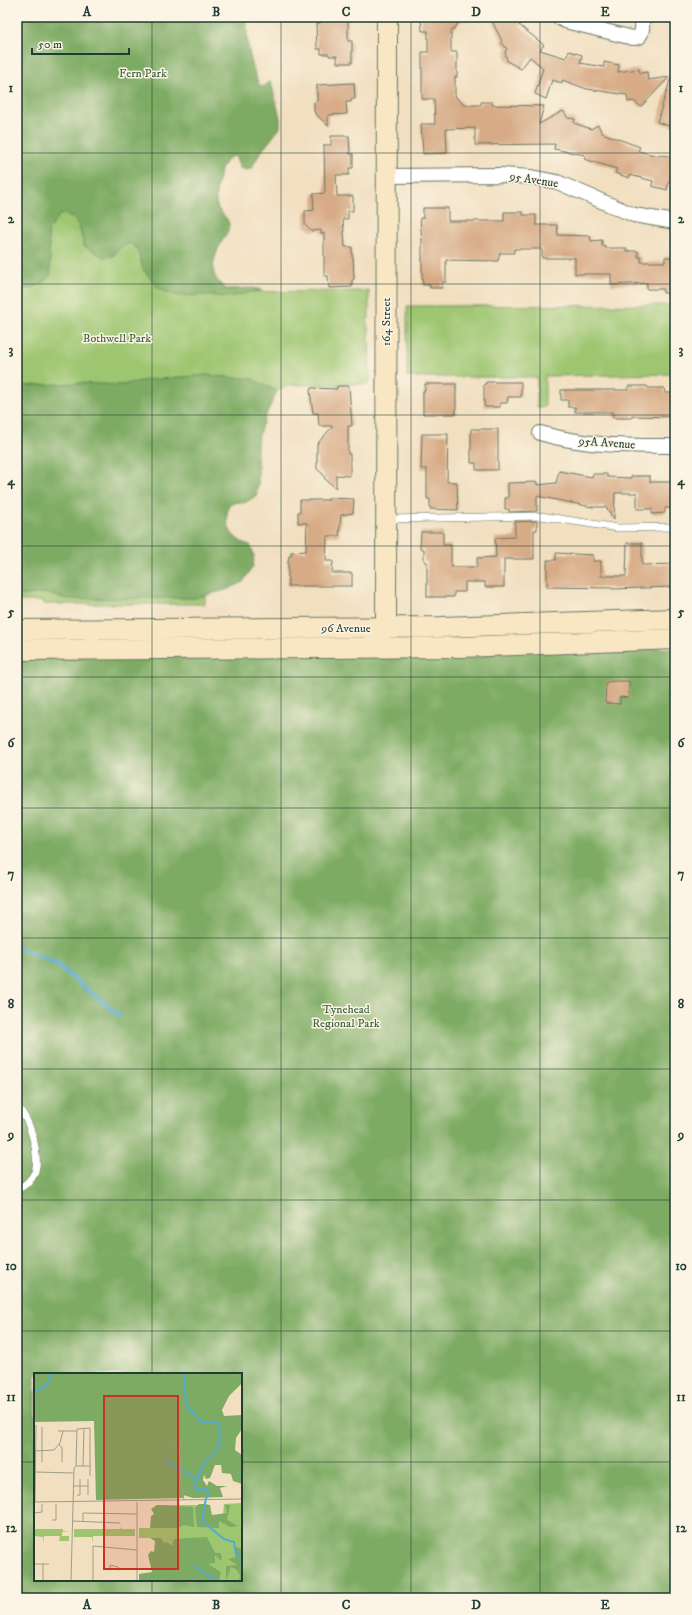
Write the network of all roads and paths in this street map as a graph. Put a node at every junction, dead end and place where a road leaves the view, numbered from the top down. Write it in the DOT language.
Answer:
graph roads {
  1 [pos="387,17"];
  2 [pos="558,17"];
  3 [pos="641,17"];
  4 [pos="387,176"];
  5 [pos="675,222"];
  6 [pos="540,433"];
  7 [pos="675,446"];
  8 [pos="386,519"];
  9 [pos="675,527"];
  10 [pos="675,619"];
  11 [pos="386,628"];
  12 [pos="17,630"];
  13 [pos="675,639"];
  14 [pos="356,647"];
  15 [pos="17,650"];
  16 [pos="17,1106"];
  17 [pos="17,1189"];
  1 -- 4 [label="main road, 164 Street"];
  2 -- 3 [label="street"];
  4 -- 5 [label="street, 95 Avenue"];
  4 -- 8 [label="main road, 164 Street"];
  6 -- 7 [label="street, 95A Avenue"];
  8 -- 9 [label="lane"];
  8 -- 11 [label="main road, 164 Street"];
  10 -- 11 [label="main road, 96 Avenue"];
  11 -- 12 [label="main road, 96 Avenue"];
  11 -- 14 [label="main road"];
  13 -- 14 [label="main road, 96 Avenue"];
  14 -- 15 [label="main road, 96 Avenue"];
  16 -- 17 [label="lane"];
}
